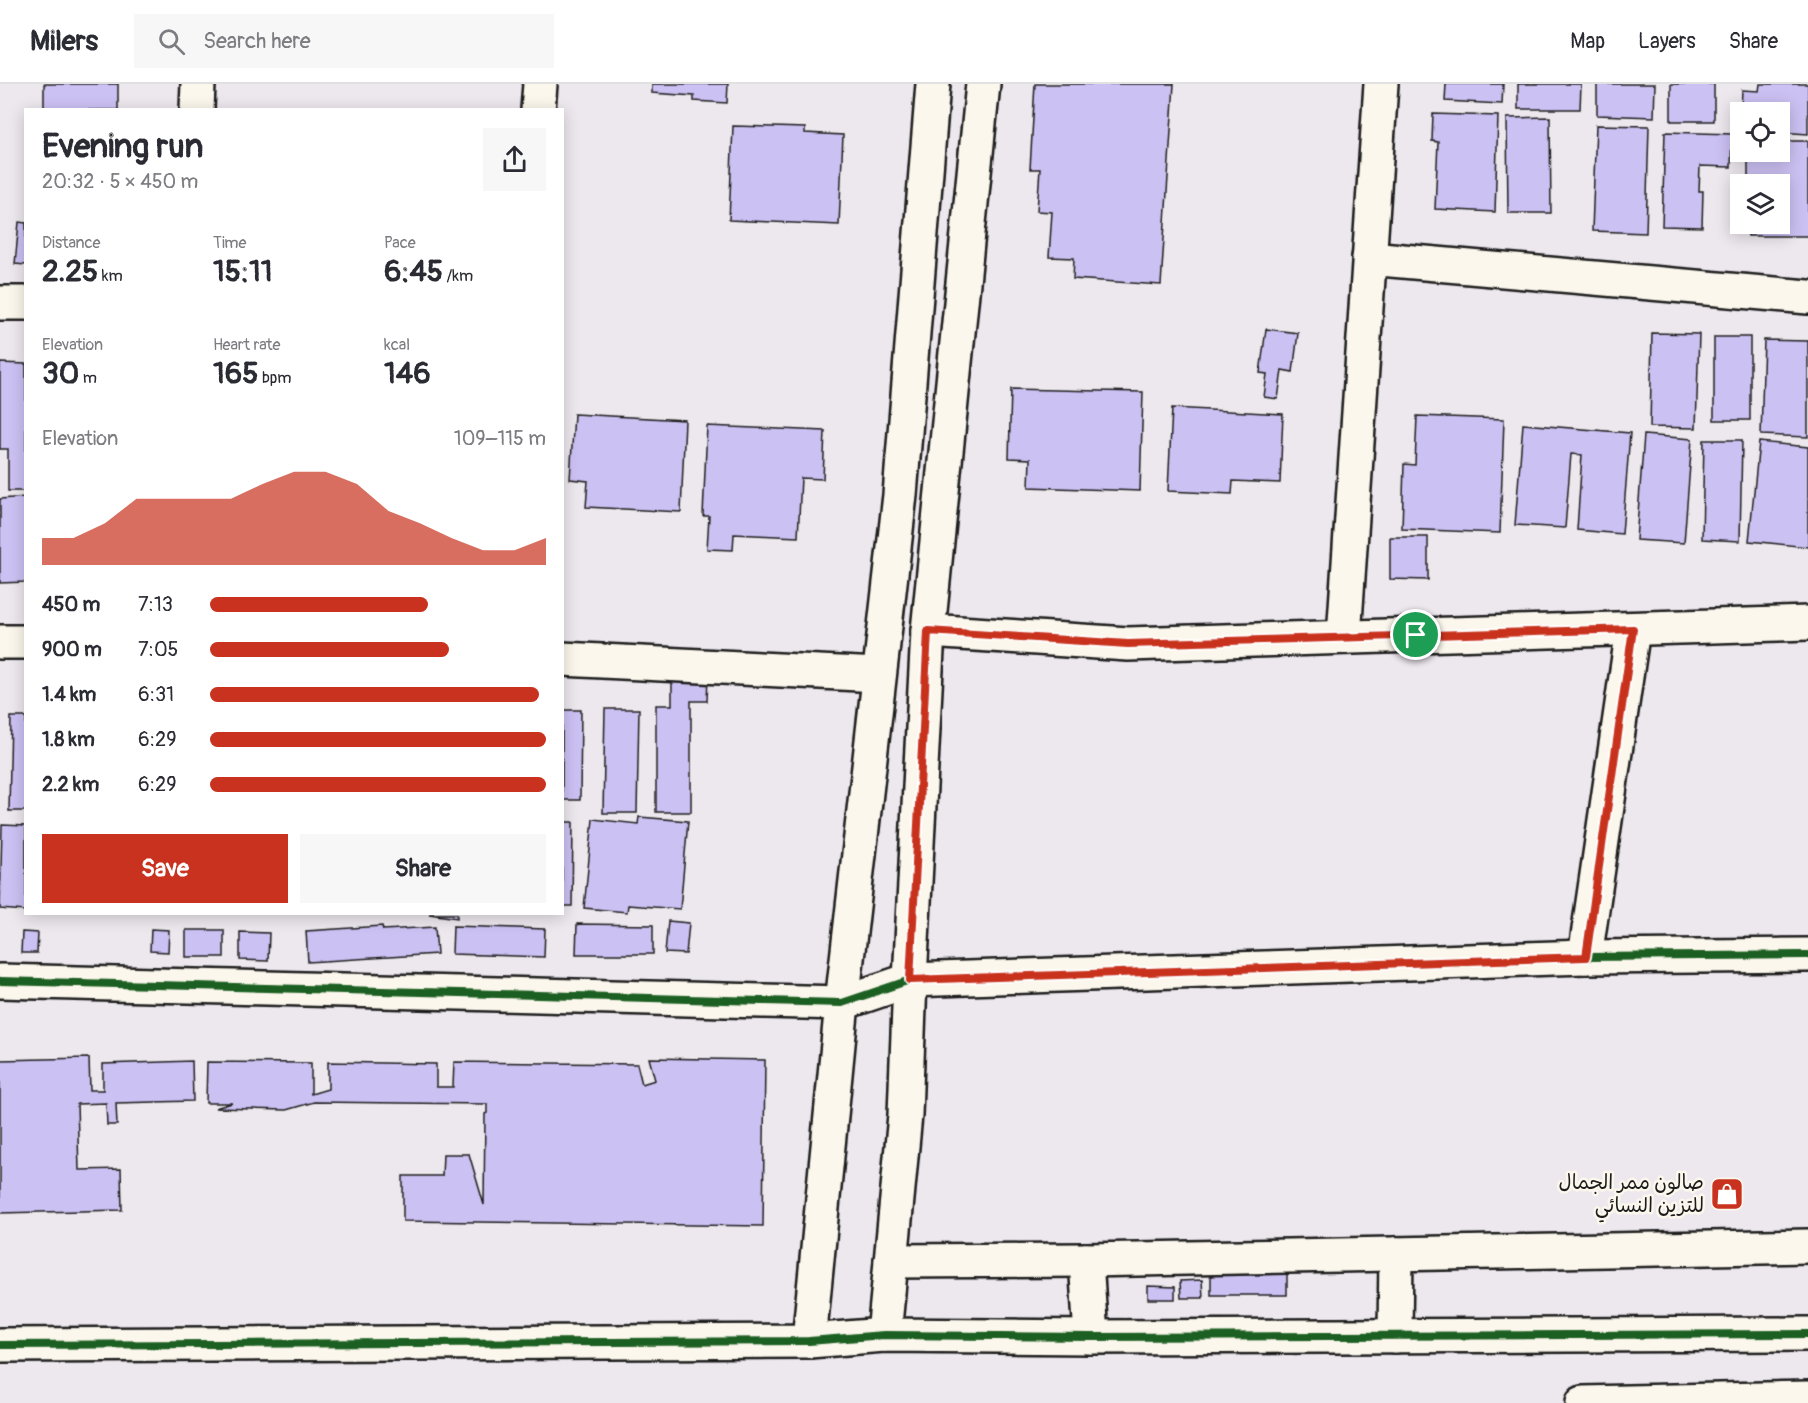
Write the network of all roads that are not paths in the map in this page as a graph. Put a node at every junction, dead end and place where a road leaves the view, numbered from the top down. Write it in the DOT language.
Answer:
graph roads {
  1 [pos="198,84"];
  2 [pos="540,84"];
  3 [pos="933,84"];
  4 [pos="983,84"];
  5 [pos="1381,84"];
  6 [pos="197,108"];
  7 [pos="538,108"];
  8 [pos="1369,258"];
  9 [pos="1808,297"];
  10 [pos="0,303"];
  11 [pos="24,303"];
  12 [pos="1808,623"];
  13 [pos="1633,629"];
  14 [pos="928,631"];
  15 [pos="1344,637"];
  16 [pos="0,642"];
  17 [pos="24,642"];
  18 [pos="564,659"];
  19 [pos="879,675"];
  20 [pos="1808,955"];
  21 [pos="1586,957"];
  22 [pos="910,980"];
  23 [pos="0,981"];
  24 [pos="842,1003"];
  25 [pos="1808,1246"];
  26 [pos="1396,1254"];
  27 [pos="1086,1260"];
  28 [pos="891,1261"];
  29 [pos="1808,1334"];
  30 [pos="884,1335"];
  31 [pos="1395,1336"];
  32 [pos="1091,1337"];
  33 [pos="809,1341"];
  34 [pos="0,1345"];
  35 [pos="1808,1398"];
  36 [pos="1583,1403"];
  1 -- 6 [label="street"];
  2 -- 7 [label="street"];
  3 -- 19 [label="street"];
  4 -- 14 [label="street"];
  5 -- 8 [label="street"];
  8 -- 9 [label="street"];
  8 -- 15 [label="street"];
  10 -- 11 [label="street"];
  12 -- 13 [label="street"];
  13 -- 15 [label="street"];
  13 -- 21 [label="street"];
  14 -- 15 [label="street"];
  14 -- 22 [label="street"];
  16 -- 17 [label="street"];
  18 -- 19 [label="street"];
  19 -- 24 [label="street"];
  20 -- 21 [label="street"];
  21 -- 22 [label="street"];
  22 -- 24 [label="street"];
  22 -- 28 [label="street"];
  23 -- 24 [label="street"];
  24 -- 33 [label="street"];
  25 -- 26 [label="street"];
  26 -- 27 [label="street"];
  26 -- 31 [label="street"];
  27 -- 28 [label="street"];
  27 -- 32 [label="street"];
  28 -- 30 [label="street"];
  29 -- 31 [label="street"];
  30 -- 32 [label="street"];
  30 -- 33 [label="street"];
  31 -- 32 [label="street"];
  33 -- 34 [label="street"];
  35 -- 36 [label="street"];
}
